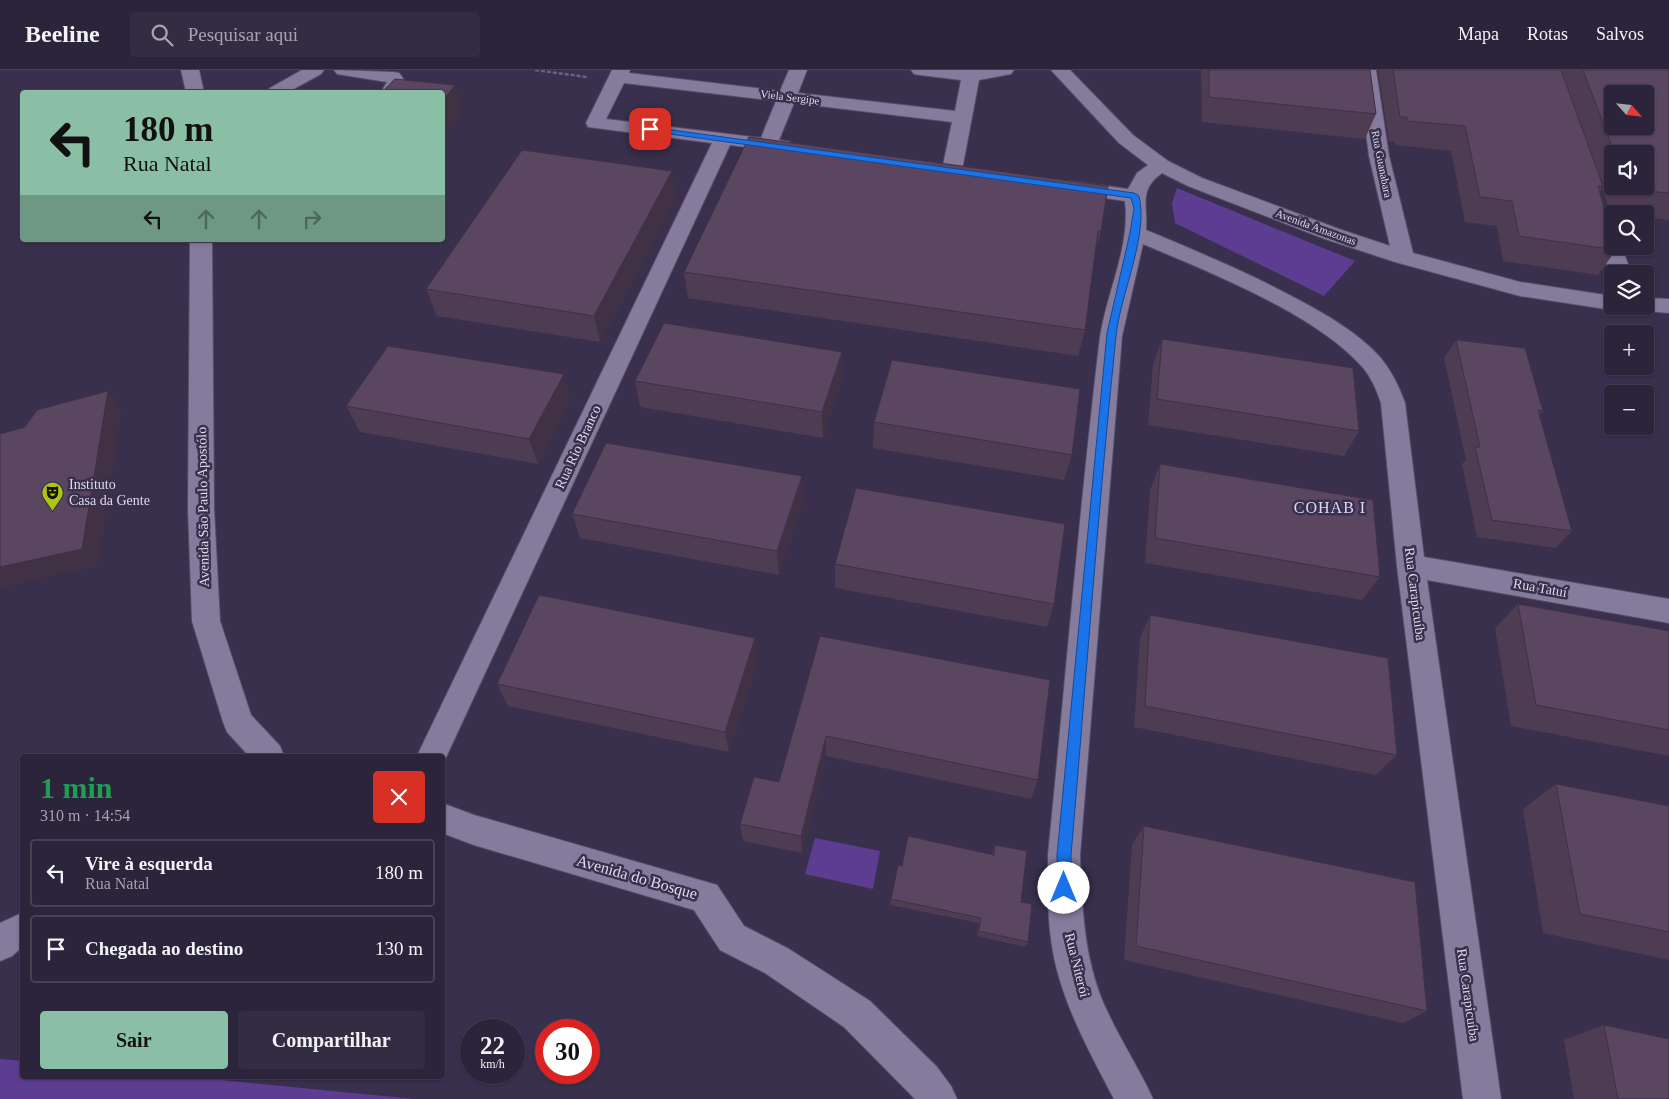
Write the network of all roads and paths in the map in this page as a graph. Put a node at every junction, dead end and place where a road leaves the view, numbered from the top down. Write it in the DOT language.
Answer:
graph roads {
  1 [pos="190,70"];
  2 [pos="315,70"];
  3 [pos="343,70"];
  4 [pos="535,70"];
  5 [pos="798,70"];
  6 [pos="920,70"];
  7 [pos="1005,70"];
  8 [pos="1060,70"];
  9 [pos="1367,70"];
  10 [pos="618,76"];
  11 [pos="971,76"];
  12 [pos="393,89"];
  13 [pos="195,90"];
  14 [pos="280,90"];
  15 [pos="789,96"];
  16 [pos="962,118"];
  17 [pos="724,138"];
  18 [pos="768,144"];
  19 [pos="797,148"];
  20 [pos="1161,165"];
  21 [pos="932,167"];
  22 [pos="1058,185"];
  23 [pos="1134,196"];
  24 [pos="1594,200"];
  25 [pos="1134,233"];
  26 [pos="201,242"];
  27 [pos="1403,257"];
  28 [pos="1618,265"];
  29 [pos="1604,302"];
  30 [pos="1654,305"];
  31 [pos="1669,306"];
  32 [pos="1410,566"];
  33 [pos="1669,612"];
  34 [pos="267,754"];
  35 [pos="433,754"];
  36 [pos="445,819"];
  37 [pos="20,931"];
  38 [pos="0,944"];
  39 [pos="1139,1098"];
  40 [pos="938,1099"];
  41 [pos="1482,1099"];
  1 -- 13 [label="street"];
  2 -- 14 [label="street"];
  3 -- 12 [label="street"];
  4 -- 10 [label="path"];
  5 -- 15 [label="street"];
  6 -- 11 [label="street"];
  7 -- 11 [label="street"];
  8 -- 20 [label="street, Avenida Amazonas"];
  9 -- 27 [label="street, Rua Guanabara"];
  10 -- 15 [label="street, Viela Sergipe"];
  10 -- 17 [label="street"];
  11 -- 16 [label="street"];
  15 -- 16 [label="street, Viela Sergipe"];
  15 -- 18 [label="street"];
  16 -- 21 [label="street"];
  17 -- 18 [label="street"];
  17 -- 35 [label="street, Rua Rio Branco"];
  18 -- 19 [label="street"];
  20 -- 23 [label="street"];
  20 -- 27 [label="street, Avenida Amazonas"];
  22 -- 23 [label="street"];
  23 -- 25 [label="street, Rua Niterói"];
  24 -- 28 [label="street"];
  25 -- 32 [label="street, Rua Carapicuíba"];
  25 -- 39 [label="street, Rua Niterói"];
  26 -- 34 [label="street, Avenida São Paulo Apostólo"];
  27 -- 29 [label="street, Avenida Amazonas"];
  30 -- 31 [label="street"];
  32 -- 33 [label="street, Rua Tatuí"];
  32 -- 41 [label="street, Rua Carapicuíba"];
  36 -- 40 [label="street, Avenida do Bosque"];
  37 -- 38 [label="street"];
}
